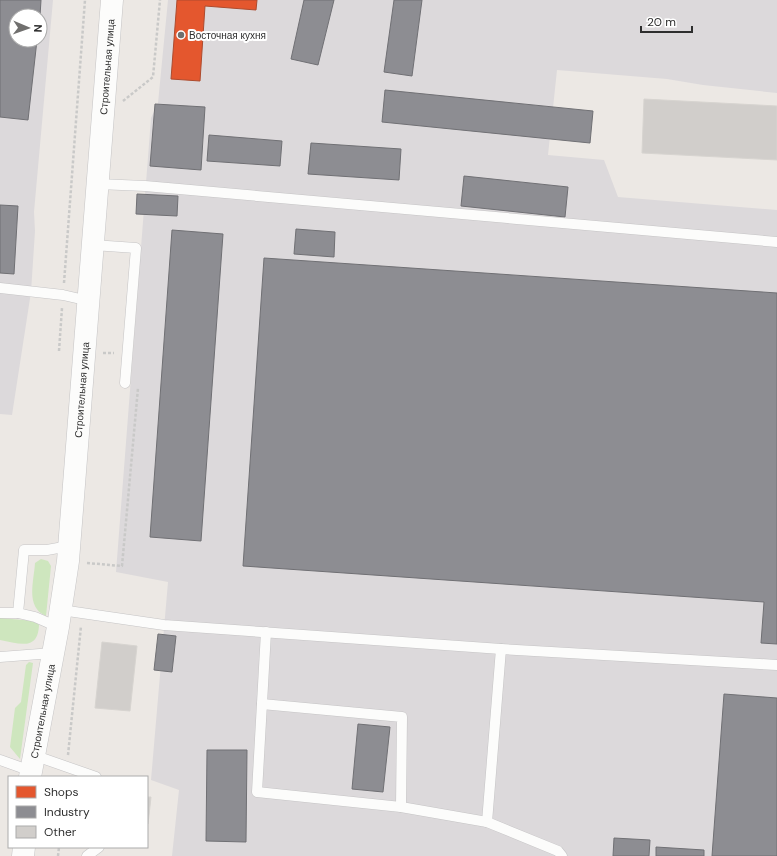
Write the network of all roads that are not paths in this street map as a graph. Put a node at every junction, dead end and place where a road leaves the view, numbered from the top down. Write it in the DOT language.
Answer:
graph roads {
  1 [pos="112,0"];
  2 [pos="98,184"];
  3 [pos="777,242"];
  4 [pos="93,245"];
  5 [pos="0,288"];
  6 [pos="89,301"];
  7 [pos="126,383"];
  8 [pos="69,546"];
  9 [pos="0,613"];
  10 [pos="18,613"];
  11 [pos="59,619"];
  12 [pos="266,632"];
  13 [pos="501,650"];
  14 [pos="53,653"];
  15 [pos="0,657"];
  16 [pos="777,665"];
  17 [pos="262,704"];
  18 [pos="0,760"];
  19 [pos="31,768"];
  20 [pos="93,776"];
  21 [pos="401,807"];
  22 [pos="487,822"];
  23 [pos="98,848"];
  24 [pos="87,856"];
  25 [pos="562,856"];
  1 -- 2 [label="street, Строительная улица"];
  2 -- 3 [label="lane"];
  2 -- 4 [label="street, Строительная улица"];
  4 -- 6 [label="street, Строительная улица"];
  4 -- 7 [label="lane"];
  5 -- 6 [label="lane"];
  6 -- 8 [label="street, Строительная улица"];
  8 -- 10 [label="lane"];
  8 -- 11 [label="street, Строительная улица"];
  9 -- 10 [label="lane"];
  10 -- 11 [label="lane"];
  11 -- 12 [label="lane"];
  11 -- 14 [label="street, Строительная улица"];
  12 -- 13 [label="lane"];
  12 -- 17 [label="lane"];
  13 -- 16 [label="lane"];
  13 -- 22 [label="lane"];
  14 -- 15 [label="lane"];
  14 -- 19 [label="street, Строительная улица"];
  17 -- 21 [label="lane"];
  17 -- 21 [label="lane"];
  18 -- 19 [label="lane"];
  19 -- 20 [label="lane"];
  21 -- 22 [label="lane"];
  22 -- 25 [label="lane"];
  23 -- 24 [label="lane"];
}
